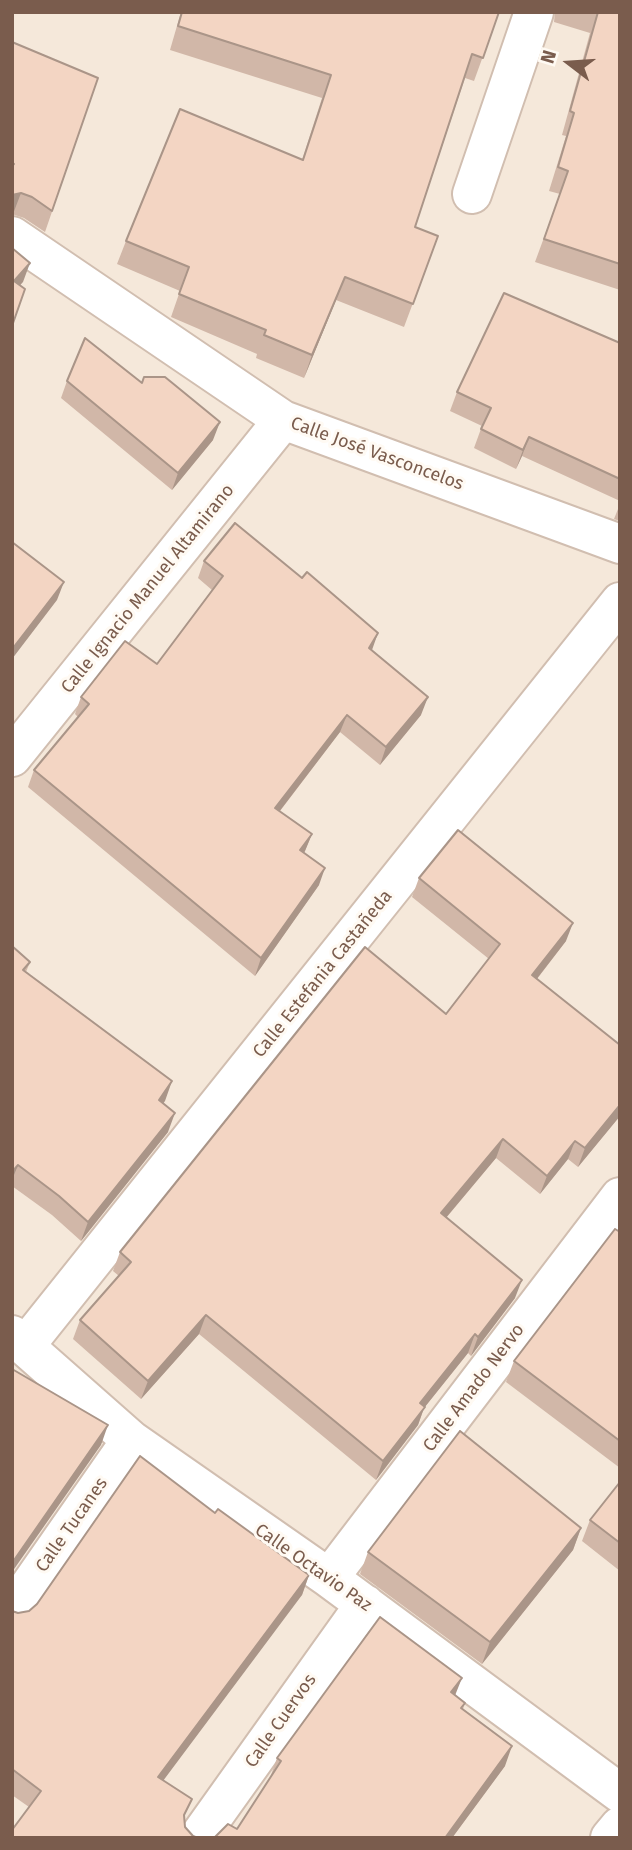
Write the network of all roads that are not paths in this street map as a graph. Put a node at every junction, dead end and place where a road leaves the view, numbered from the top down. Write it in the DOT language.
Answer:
graph roads {
  1 [pos="534,12"];
  2 [pos="472,194"];
  3 [pos="12,236"];
  4 [pos="283,420"];
  5 [pos="620,544"];
  6 [pos="620,602"];
  7 [pos="12,757"];
  8 [pos="620,1197"];
  9 [pos="19,1341"];
  10 [pos="131,1440"];
  11 [pos="329,1578"];
  12 [pos="365,1604"];
  13 [pos="12,1611"];
  14 [pos="620,1793"];
  15 [pos="620,1826"];
  16 [pos="198,1838"];
  17 [pos="610,1838"];
  1 -- 2 [label="street"];
  3 -- 4 [label="street, Calle José Vasconcelos"];
  4 -- 5 [label="street, Calle José Vasconcelos"];
  4 -- 7 [label="street, Calle Ignacio Manuel Altamirano"];
  6 -- 9 [label="street, Calle Estefania Castañeda"];
  8 -- 11 [label="street, Calle Amado Nervo"];
  9 -- 10 [label="street, Calle Octavio Paz"];
  10 -- 11 [label="street, Calle Octavio Paz"];
  10 -- 13 [label="street, Calle Tucanes"];
  11 -- 12 [label="street, Calle Octavio Paz"];
  12 -- 14 [label="street, Calle Octavio Paz"];
  12 -- 16 [label="street, Calle Cuervos"];
  15 -- 17 [label="street"];
}
